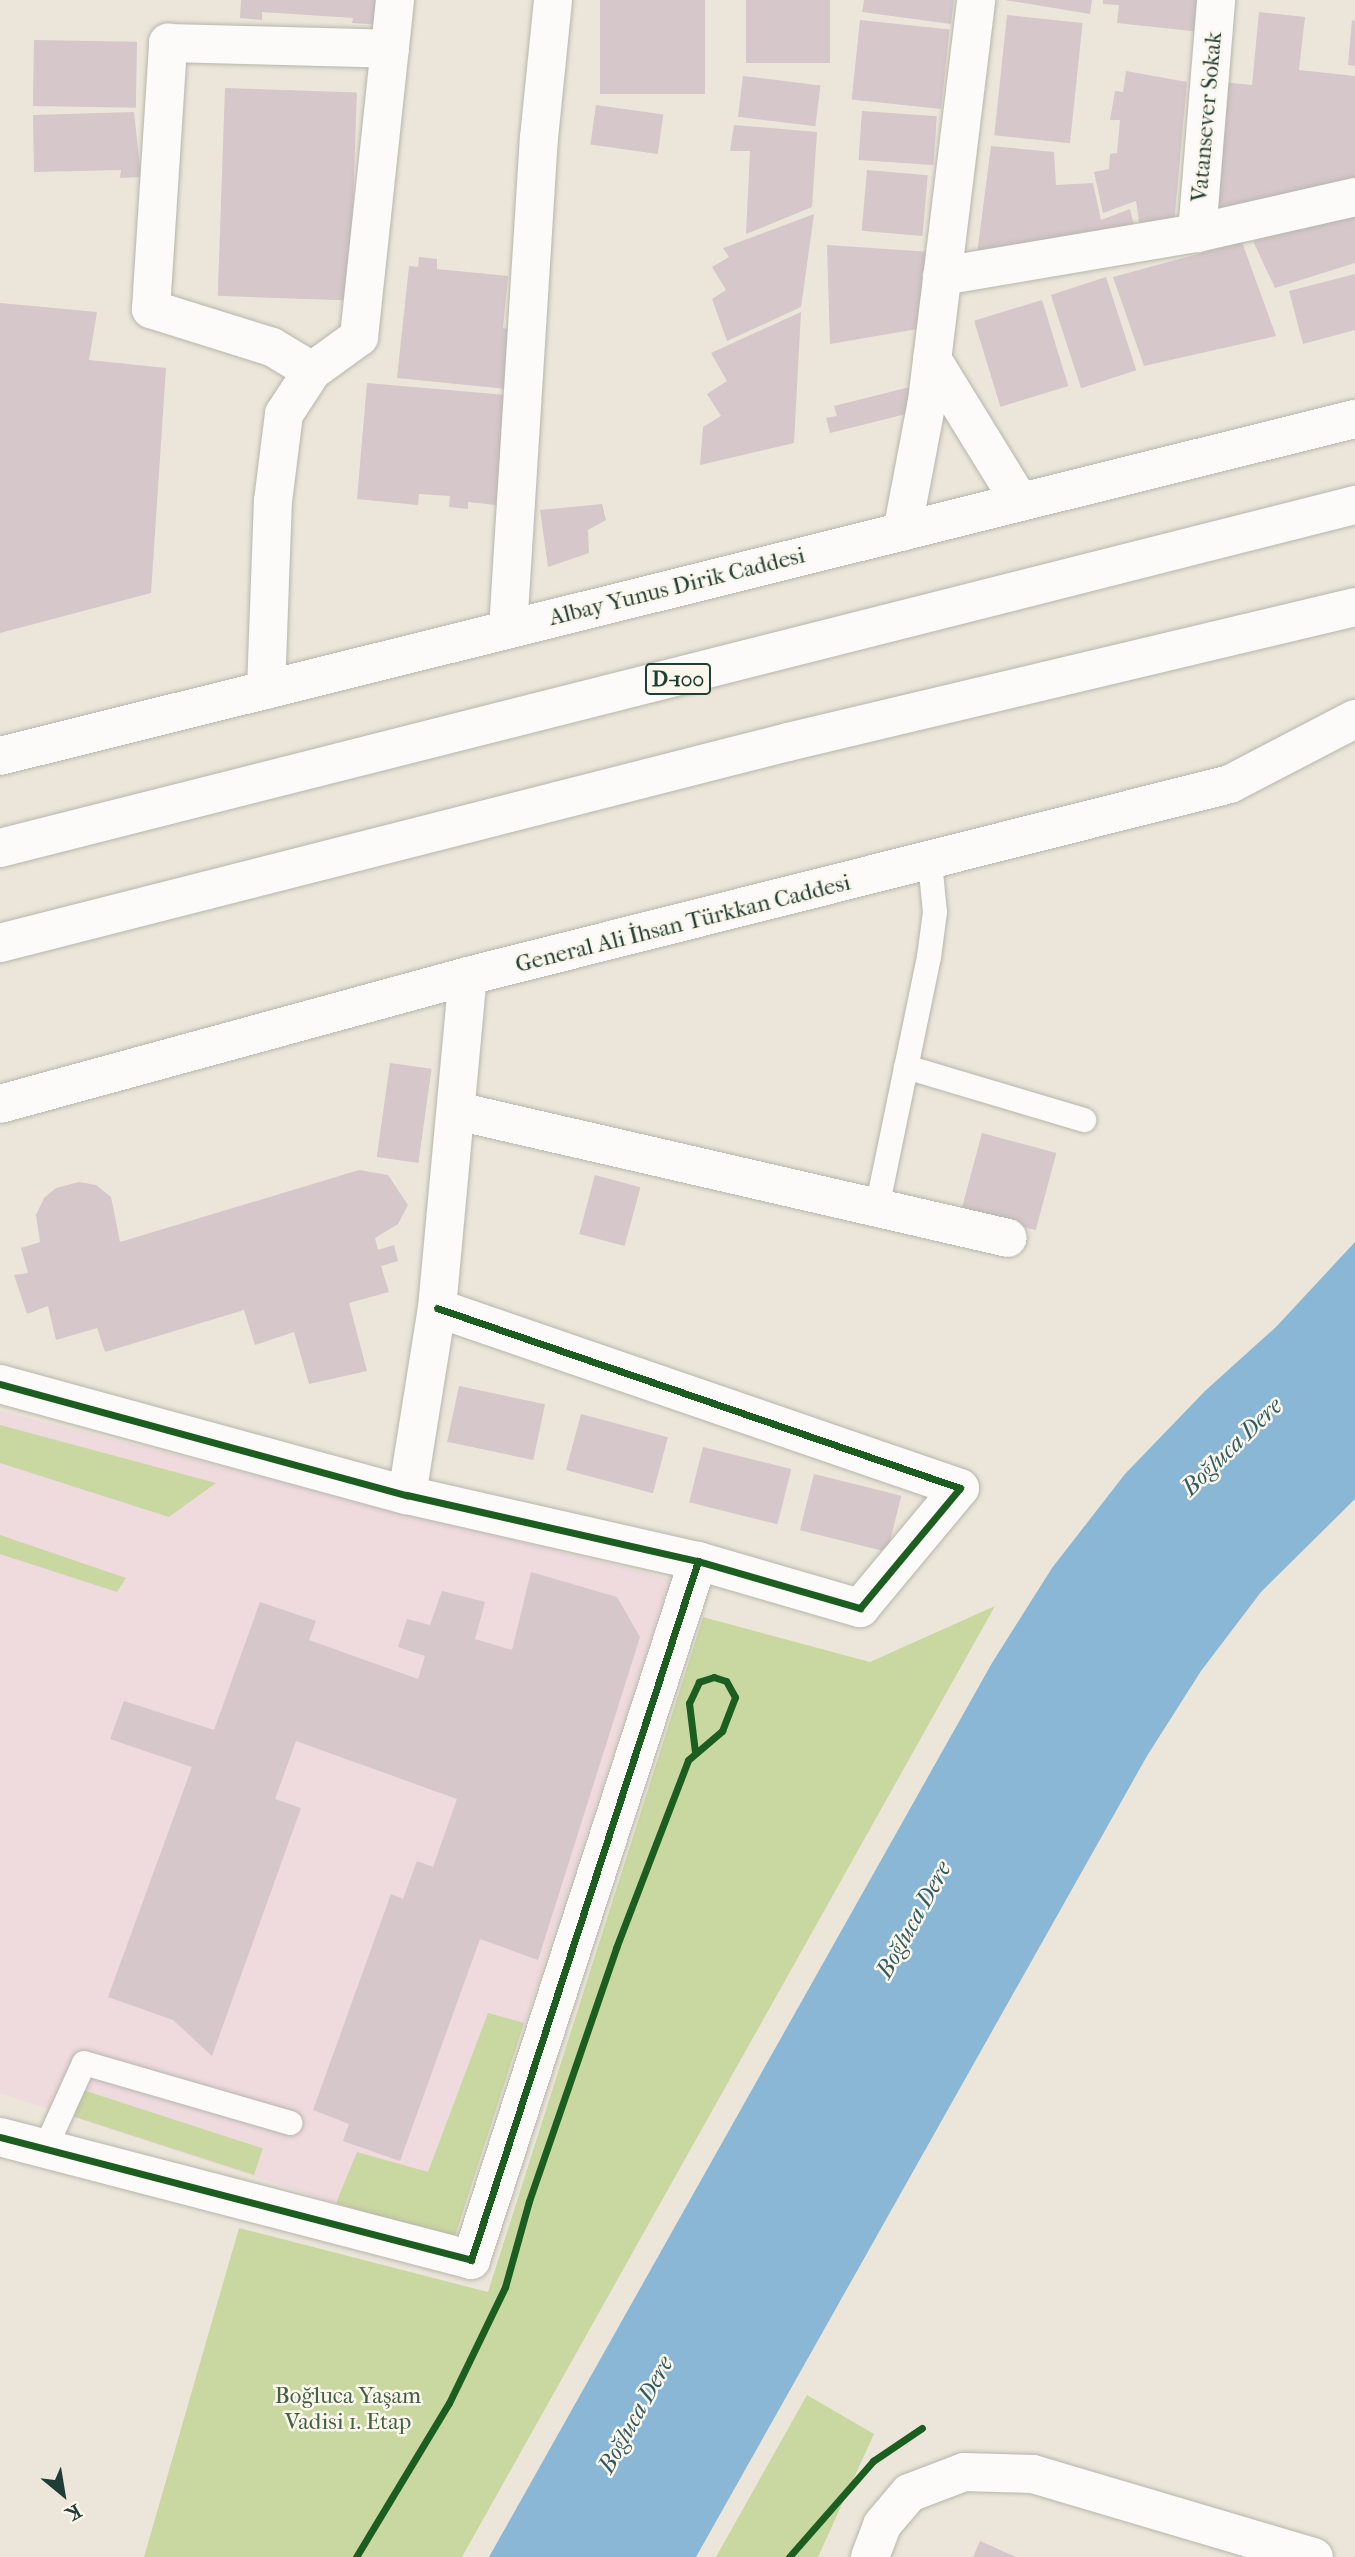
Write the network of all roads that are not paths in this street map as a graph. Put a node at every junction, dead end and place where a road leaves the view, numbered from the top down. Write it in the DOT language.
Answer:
graph roads {
  1 [pos="394,0"];
  2 [pos="554,0"];
  3 [pos="976,0"];
  4 [pos="1216,0"];
  5 [pos="390,49"];
  6 [pos="1355,197"];
  7 [pos="1197,233"];
  8 [pos="942,276"];
  9 [pos="932,359"];
  10 [pos="312,371"];
  11 [pos="1355,419"];
  12 [pos="1020,502"];
  13 [pos="1355,505"];
  14 [pos="902,532"];
  15 [pos="1355,607"];
  16 [pos="509,629"];
  17 [pos="266,690"];
  18 [pos="1355,719"];
  19 [pos="0,756"];
  20 [pos="0,848"];
  21 [pos="930,863"];
  22 [pos="0,943"];
  23 [pos="468,976"];
  24 [pos="906,1068"];
  25 [pos="5,1101"];
  26 [pos="457,1111"];
  27 [pos="1084,1120"];
  28 [pos="877,1208"];
  29 [pos="1008,1238"];
  30 [pos="437,1308"];
  31 [pos="0,1384"];
  32 [pos="407,1495"];
  33 [pos="698,1561"];
  34 [pos="290,2123"];
  35 [pos="0,2137"];
  36 [pos="44,2149"];
  37 [pos="870,2557"];
  38 [pos="1314,2557"];
  1 -- 5 [label="main road"];
  2 -- 16 [label="main road"];
  3 -- 8 [label="main road"];
  4 -- 7 [label="main road, Vatansever Sokak"];
  5 -- 10 [label="main road"];
  5 -- 10 [label="main road"];
  6 -- 7 [label="main road"];
  7 -- 8 [label="main road"];
  8 -- 9 [label="main road"];
  9 -- 12 [label="main road"];
  9 -- 14 [label="main road"];
  10 -- 17 [label="main road"];
  11 -- 12 [label="main road, Albay Yunus Dirik Caddesi"];
  12 -- 14 [label="main road, Albay Yunus Dirik Caddesi"];
  13 -- 20 [label="main road, D-100"];
  14 -- 16 [label="main road, Albay Yunus Dirik Caddesi"];
  15 -- 22 [label="main road"];
  16 -- 17 [label="main road, Albay Yunus Dirik Caddesi"];
  17 -- 19 [label="main road, Albay Yunus Dirik Caddesi"];
  18 -- 21 [label="main road, General Ali İhsan Türkkan Caddesi"];
  21 -- 23 [label="main road, General Ali İhsan Türkkan Caddesi"];
  21 -- 24 [label="lane"];
  23 -- 25 [label="main road, General Ali İhsan Türkkan Caddesi"];
  23 -- 26 [label="main road"];
  24 -- 27 [label="lane"];
  24 -- 28 [label="lane"];
  26 -- 28 [label="main road"];
  26 -- 30 [label="main road"];
  28 -- 29 [label="main road"];
  30 -- 32 [label="main road"];
  30 -- 33 [label="main road"];
  31 -- 32 [label="main road"];
  32 -- 33 [label="main road"];
  33 -- 36 [label="main road"];
  34 -- 36 [label="lane"];
  35 -- 36 [label="main road"];
  37 -- 38 [label="main road"];
}
